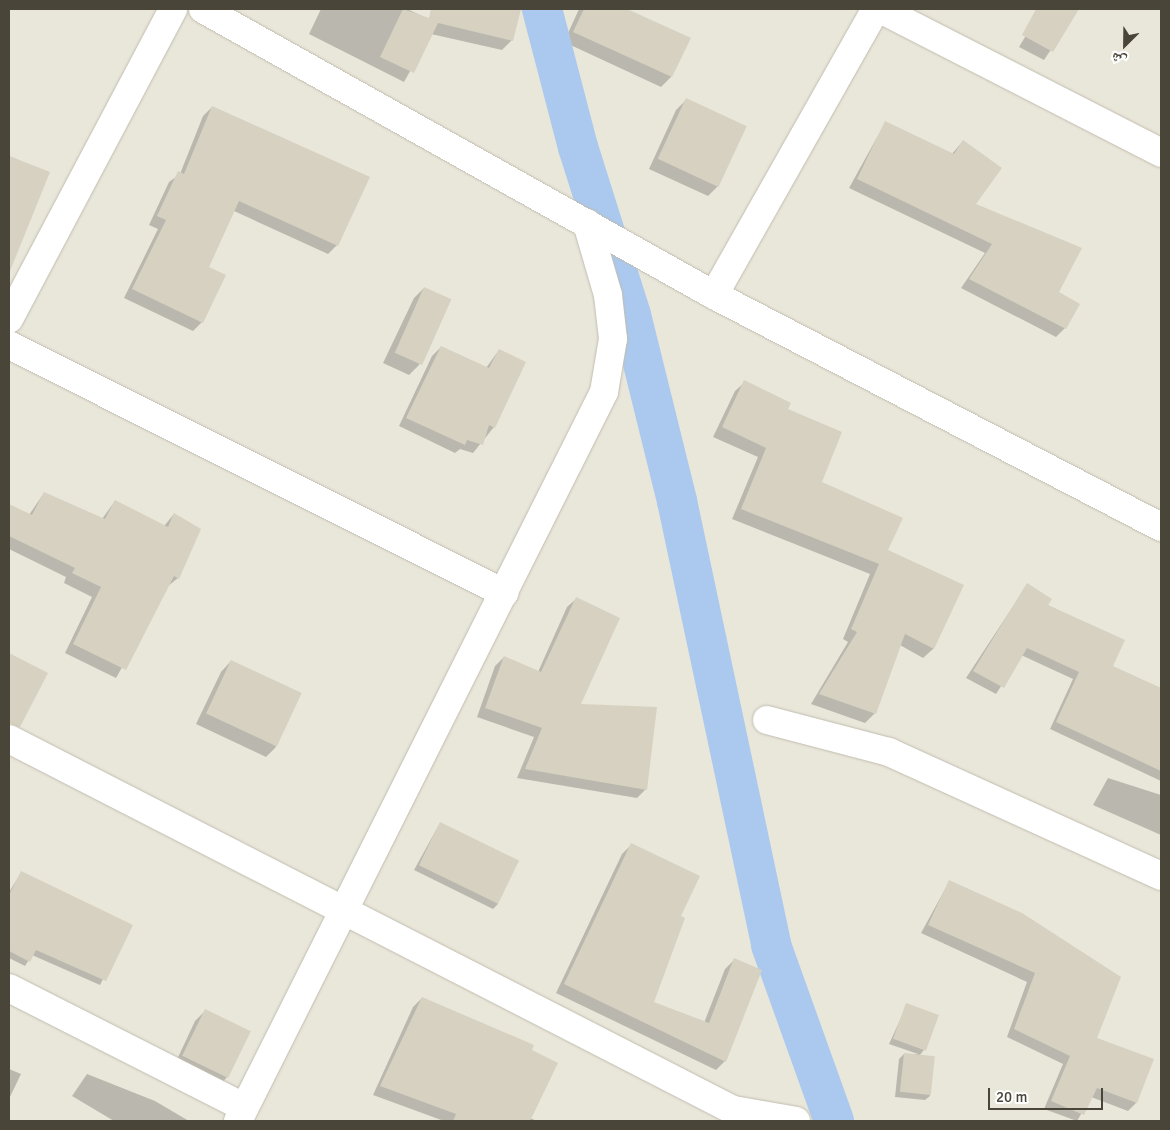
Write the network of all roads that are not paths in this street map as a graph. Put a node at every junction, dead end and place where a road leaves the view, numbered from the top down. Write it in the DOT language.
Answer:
graph roads {
  1 [pos="173,9"];
  2 [pos="203,9"];
  3 [pos="876,9"];
  4 [pos="880,9"];
  5 [pos="1161,153"];
  6 [pos="591,225"];
  7 [pos="714,295"];
  8 [pos="9,319"];
  9 [pos="9,344"];
  10 [pos="1161,527"];
  11 [pos="504,593"];
  12 [pos="767,720"];
  13 [pos="9,739"];
  14 [pos="1161,876"];
  15 [pos="348,909"];
  16 [pos="9,988"];
  17 [pos="241,1114"];
  18 [pos="730,1116"];
  19 [pos="796,1121"];
  1 -- 8 [label="street"];
  2 -- 6 [label="street"];
  3 -- 7 [label="street"];
  4 -- 5 [label="street"];
  6 -- 7 [label="street"];
  6 -- 11 [label="street"];
  7 -- 10 [label="street"];
  9 -- 11 [label="street"];
  11 -- 15 [label="street"];
  12 -- 14 [label="street"];
  13 -- 15 [label="street"];
  15 -- 17 [label="street"];
  15 -- 18 [label="street"];
  16 -- 17 [label="street"];
  18 -- 19 [label="street"];
}
